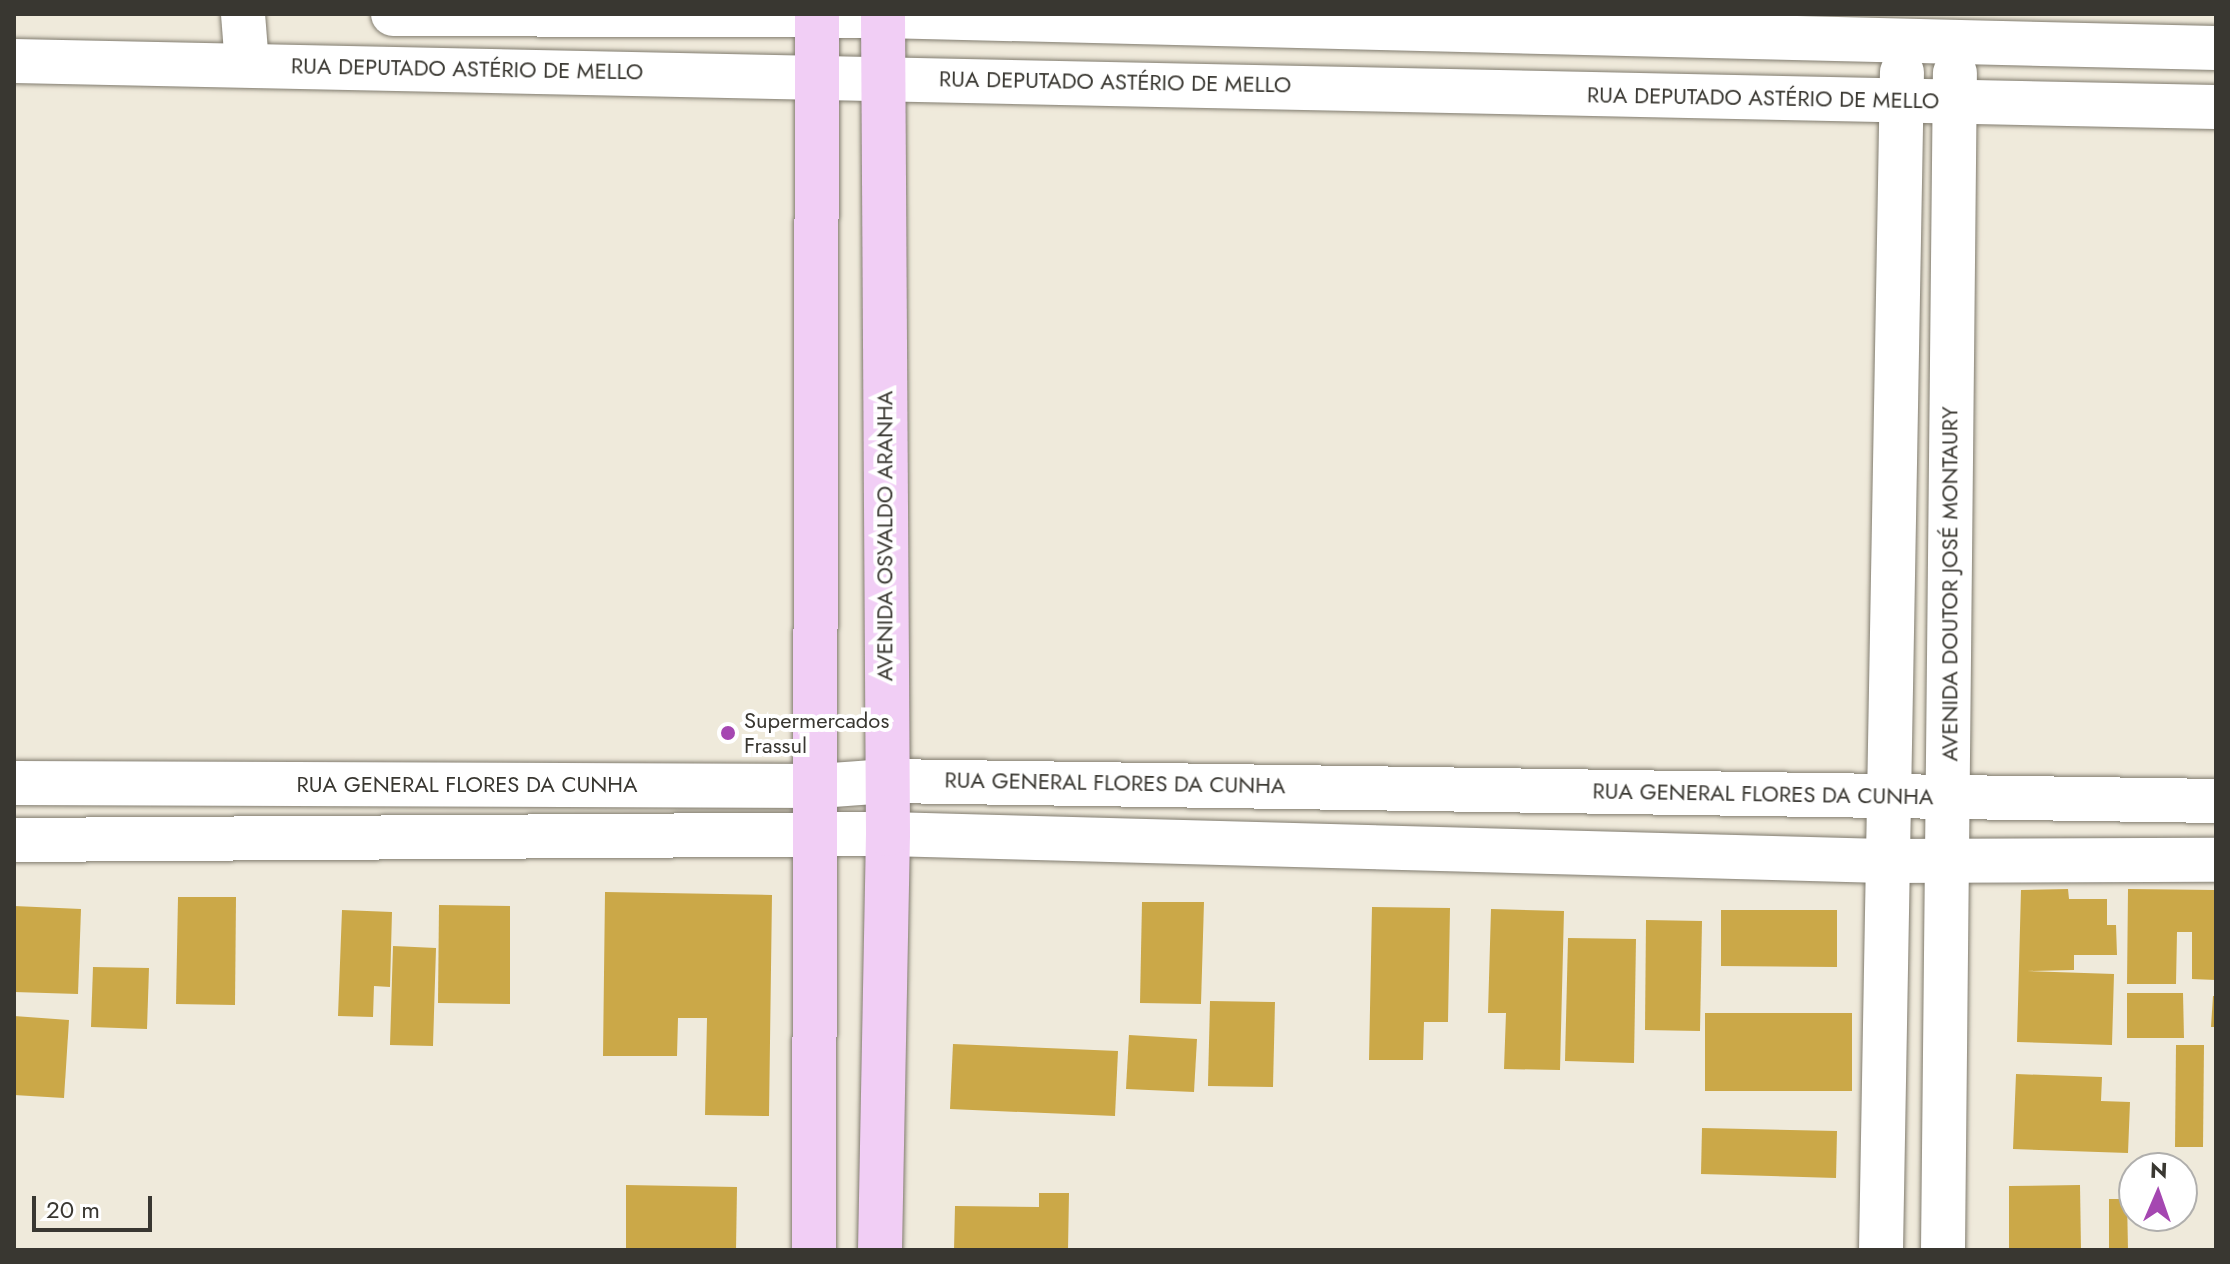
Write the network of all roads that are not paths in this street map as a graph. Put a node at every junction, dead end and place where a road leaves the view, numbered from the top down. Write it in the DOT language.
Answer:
graph roads {
  1 [pos="243,14"];
  2 [pos="393,14"];
  3 [pos="883,15"];
  4 [pos="817,16"];
  5 [pos="1253,25"];
  6 [pos="1902,27"];
  7 [pos="1956,29"];
  8 [pos="2216,48"];
  9 [pos="14,61"];
  10 [pos="247,65"];
  11 [pos="814,74"];
  12 [pos="882,77"];
  13 [pos="1252,85"];
  14 [pos="1901,101"];
  15 [pos="1954,102"];
  16 [pos="2216,107"];
  17 [pos="887,781"];
  18 [pos="14,783"];
  19 [pos="440,785"];
  20 [pos="819,786"];
  21 [pos="1575,789"];
  22 [pos="1885,793"];
  23 [pos="1949,799"];
  24 [pos="2216,801"];
  25 [pos="888,834"];
  26 [pos="818,836"];
  27 [pos="439,838"];
  28 [pos="14,840"];
  29 [pos="1575,853"];
  30 [pos="1945,860"];
  31 [pos="2216,860"];
  32 [pos="1884,861"];
  33 [pos="814,1250"];
  34 [pos="880,1250"];
  35 [pos="1881,1250"];
  36 [pos="1943,1250"];
  1 -- 10 [label="street"];
  2 -- 4 [label="street"];
  3 -- 4 [label="street"];
  3 -- 5 [label="street"];
  3 -- 12 [label="main road, AVENIDA OSVALDO ARANHA"];
  4 -- 11 [label="main road"];
  5 -- 6 [label="street"];
  5 -- 13 [label="street"];
  6 -- 7 [label="street"];
  6 -- 14 [label="street"];
  7 -- 8 [label="street"];
  7 -- 15 [label="street, AVENIDA DOUTOR JOSÉ MONTAURY"];
  9 -- 10 [label="street, RUA DEPUTADO ASTÉRIO DE MELLO"];
  10 -- 11 [label="street, RUA DEPUTADO ASTÉRIO DE MELLO"];
  11 -- 12 [label="street, RUA DEPUTADO ASTÉRIO DE MELLO"];
  11 -- 20 [label="main road"];
  12 -- 13 [label="street, RUA DEPUTADO ASTÉRIO DE MELLO"];
  12 -- 17 [label="main road, AVENIDA OSVALDO ARANHA"];
  13 -- 14 [label="street, RUA DEPUTADO ASTÉRIO DE MELLO"];
  14 -- 15 [label="street, RUA DEPUTADO ASTÉRIO DE MELLO"];
  14 -- 22 [label="street"];
  15 -- 16 [label="street, RUA DEPUTADO ASTÉRIO DE MELLO"];
  15 -- 23 [label="street, AVENIDA DOUTOR JOSÉ MONTAURY"];
  17 -- 20 [label="street, RUA GENERAL FLORES DA CUNHA"];
  17 -- 21 [label="street, RUA GENERAL FLORES DA CUNHA"];
  17 -- 25 [label="main road, AVENIDA OSVALDO ARANHA"];
  18 -- 19 [label="street, RUA GENERAL FLORES DA CUNHA"];
  19 -- 20 [label="street, RUA GENERAL FLORES DA CUNHA"];
  19 -- 27 [label="street"];
  20 -- 26 [label="main road"];
  21 -- 22 [label="street, RUA GENERAL FLORES DA CUNHA"];
  21 -- 29 [label="street"];
  22 -- 23 [label="street, RUA GENERAL FLORES DA CUNHA"];
  22 -- 32 [label="street"];
  23 -- 24 [label="street, RUA GENERAL FLORES DA CUNHA"];
  23 -- 30 [label="street, AVENIDA DOUTOR JOSÉ MONTAURY"];
  25 -- 26 [label="street"];
  25 -- 29 [label="street"];
  25 -- 34 [label="main road, AVENIDA OSVALDO ARANHA"];
  26 -- 27 [label="street"];
  26 -- 33 [label="main road"];
  27 -- 28 [label="street"];
  29 -- 32 [label="street"];
  30 -- 31 [label="street"];
  30 -- 32 [label="street"];
  30 -- 36 [label="street, AVENIDA DOUTOR JOSÉ MONTAURY"];
  32 -- 35 [label="street"];
}
